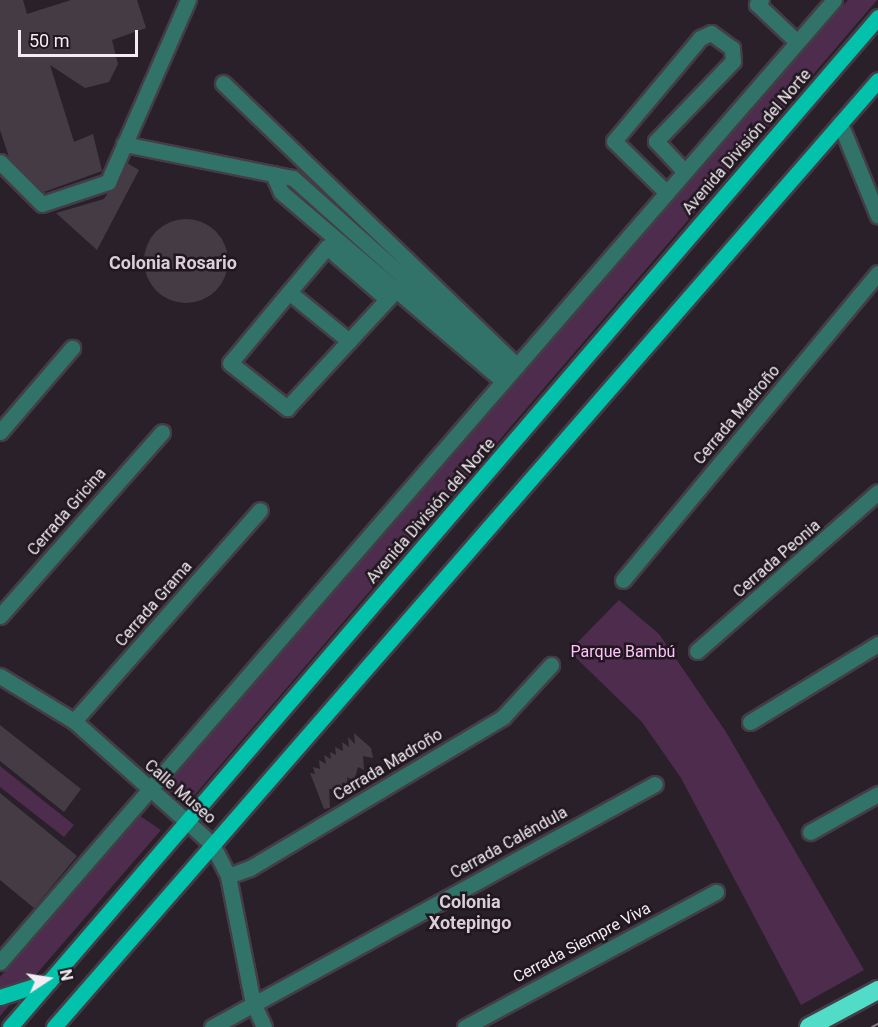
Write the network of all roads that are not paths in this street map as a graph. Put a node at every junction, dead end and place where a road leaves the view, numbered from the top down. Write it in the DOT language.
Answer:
graph roads {
  1 [pos="188,0"];
  2 [pos="761,0"];
  3 [pos="834,0"];
  4 [pos="878,17"];
  5 [pos="797,42"];
  6 [pos="878,80"];
  7 [pos="223,84"];
  8 [pos="840,123"];
  9 [pos="124,144"];
  10 [pos="0,162"];
  11 [pos="684,172"];
  12 [pos="666,193"];
  13 [pos="878,216"];
  14 [pos="878,273"];
  15 [pos="395,291"];
  16 [pos="290,292"];
  17 [pos="349,341"];
  18 [pos="72,348"];
  19 [pos="510,373"];
  20 [pos="0,432"];
  21 [pos="162,432"];
  22 [pos="878,492"];
  23 [pos="260,510"];
  24 [pos="623,580"];
  25 [pos="0,616"];
  26 [pos="878,644"];
  27 [pos="697,651"];
  28 [pos="551,665"];
  29 [pos="0,676"];
  30 [pos="74,721"];
  31 [pos="750,722"];
  32 [pos="655,784"];
  33 [pos="149,789"];
  34 [pos="878,794"];
  35 [pos="187,824"];
  36 [pos="810,832"];
  37 [pos="212,843"];
  38 [pos="228,876"];
  39 [pos="716,892"];
  40 [pos="0,962"];
  41 [pos="50,981"];
  42 [pos="878,990"];
  43 [pos="0,997"];
  44 [pos="253,1003"];
  45 [pos="10,1027"];
  46 [pos="54,1027"];
  47 [pos="212,1027"];
  48 [pos="264,1027"];
  49 [pos="465,1027"];
  50 [pos="809,1027"];
  1 -- 9 [label="street"];
  2 -- 5 [label="street"];
  3 -- 5 [label="street, Avenida División del Norte"];
  4 -- 35 [label="main road, Avenida División del Norte"];
  5 -- 11 [label="street, Avenida División del Norte"];
  6 -- 8 [label="main road"];
  7 -- 19 [label="street"];
  8 -- 13 [label="street"];
  8 -- 37 [label="main road"];
  9 -- 10 [label="street"];
  9 -- 15 [label="street"];
  11 -- 12 [label="street, Avenida División del Norte"];
  11 -- 12 [label="street"];
  12 -- 19 [label="street, Avenida División del Norte"];
  14 -- 24 [label="street, Cerrada Madroño"];
  15 -- 16 [label="street"];
  15 -- 17 [label="street"];
  15 -- 19 [label="street"];
  16 -- 17 [label="street"];
  16 -- 17 [label="street"];
  18 -- 20 [label="street"];
  19 -- 33 [label="street, Avenida División del Norte"];
  21 -- 25 [label="street, Cerrada Gricina"];
  22 -- 27 [label="street, Cerrada Peonia"];
  23 -- 30 [label="street, Cerrada Grama"];
  26 -- 31 [label="street"];
  28 -- 38 [label="street, Cerrada Madroño"];
  29 -- 30 [label="street, Calle Museo"];
  30 -- 33 [label="street, Calle Museo"];
  32 -- 44 [label="street, Cerrada Caléndula"];
  33 -- 35 [label="street, Calle Museo"];
  33 -- 40 [label="street, Avenida División del Norte"];
  34 -- 36 [label="street"];
  35 -- 37 [label="street, Calle Museo"];
  35 -- 41 [label="main road, Avenida División del Norte"];
  37 -- 38 [label="street, Calle Museo"];
  37 -- 46 [label="main road"];
  38 -- 44 [label="street, Calle Museo"];
  39 -- 49 [label="street, Cerrada Siempre Viva"];
  41 -- 43 [label="main road"];
  41 -- 45 [label="main road, Avenida División del Norte"];
  42 -- 50 [label="highway"];
  44 -- 47 [label="street, Cerrada Caléndula"];
  44 -- 48 [label="street, Calle Museo"];
}
